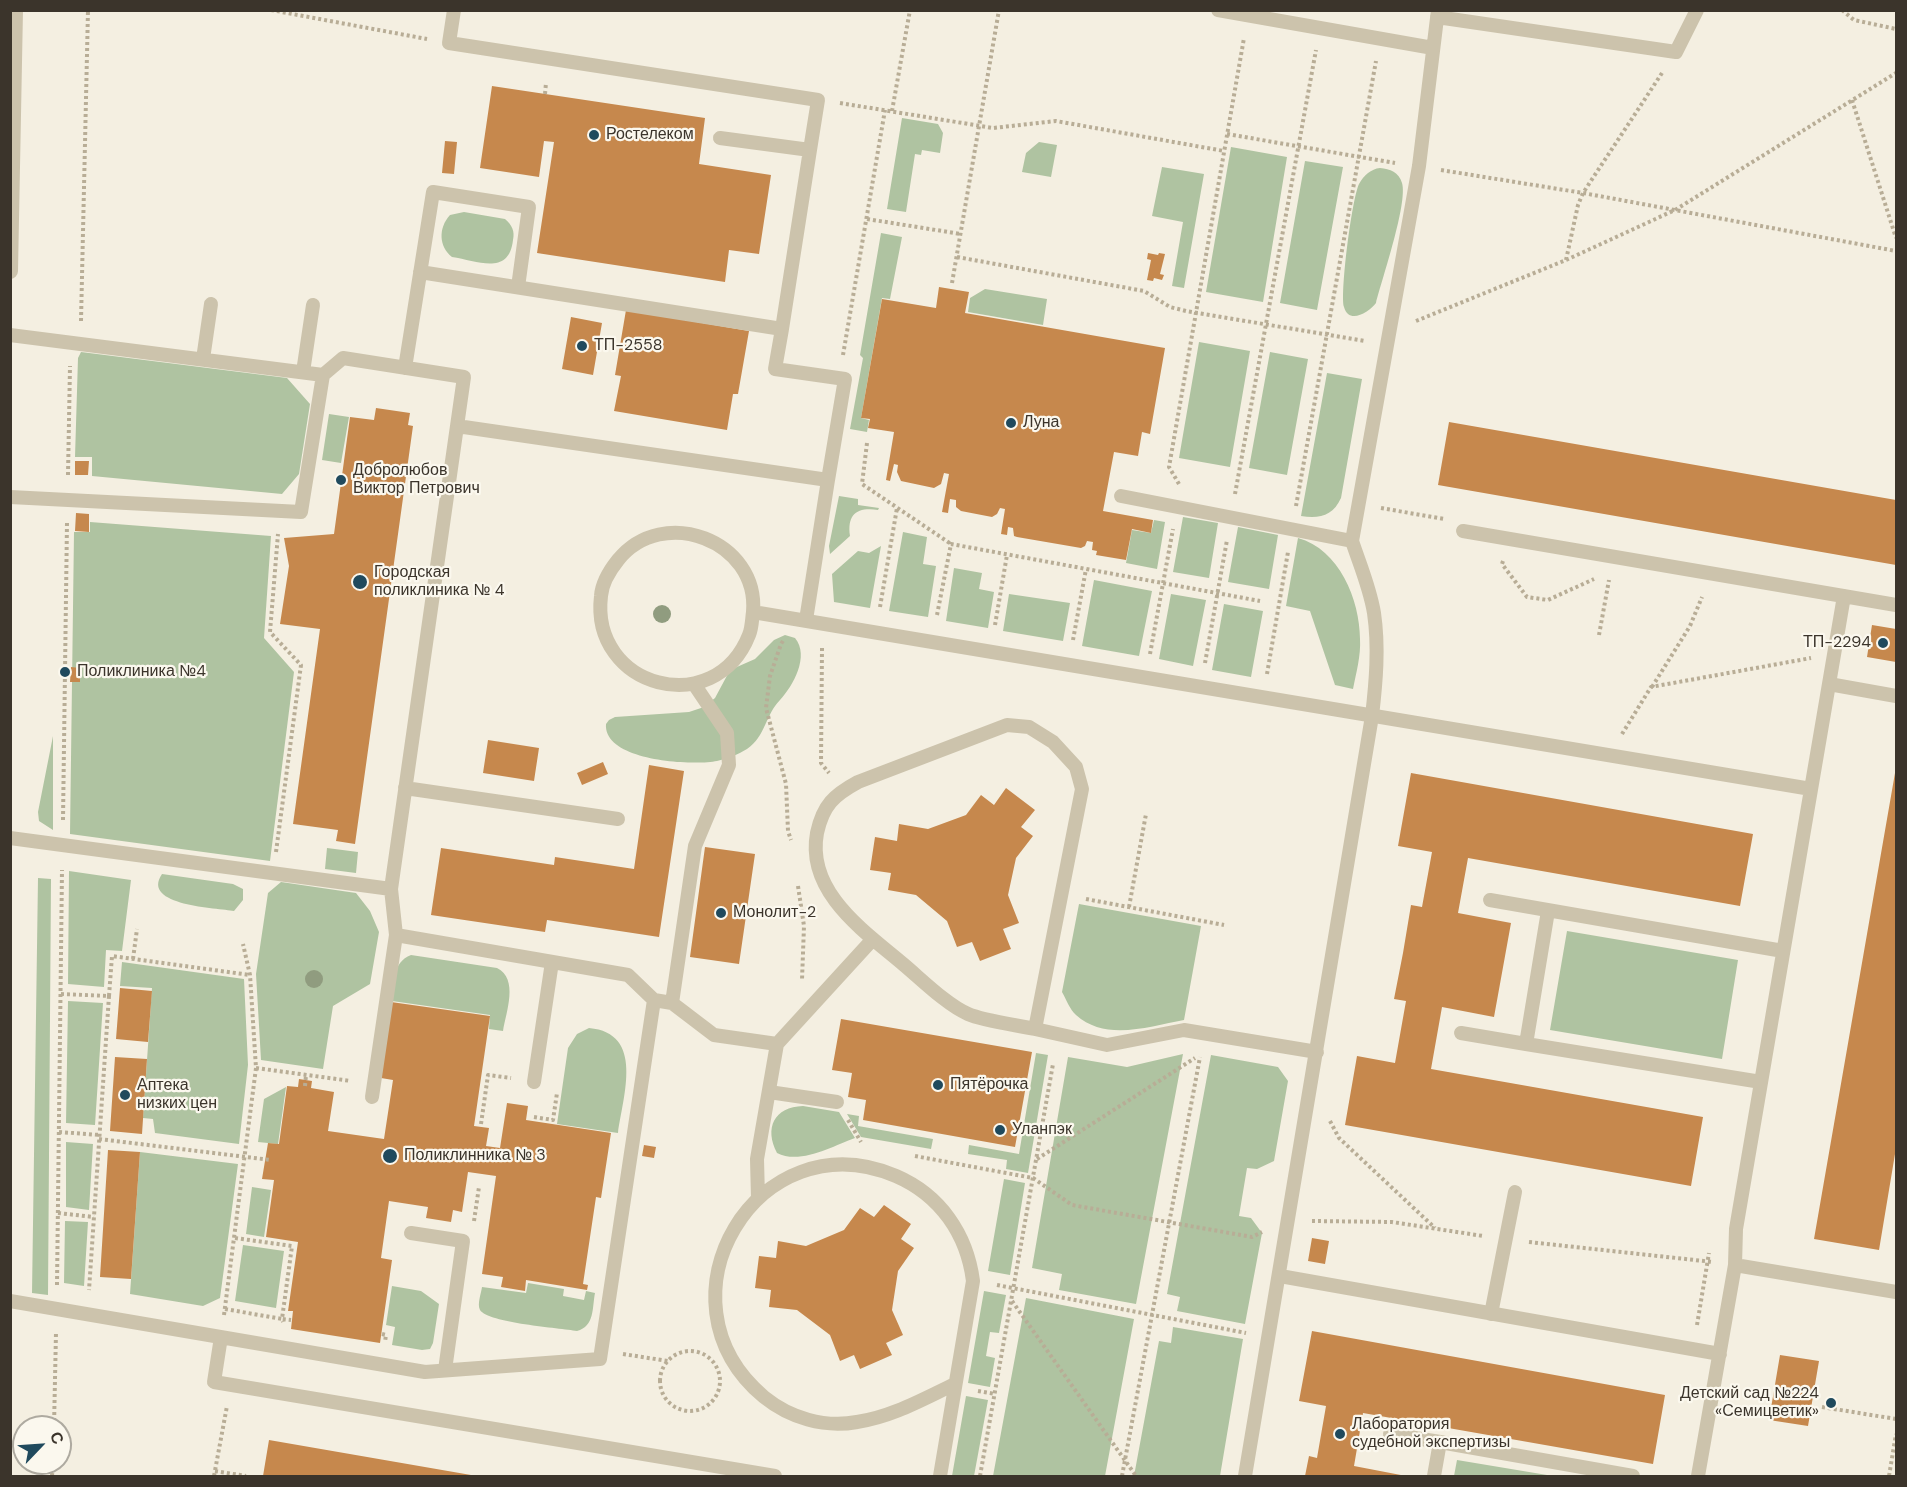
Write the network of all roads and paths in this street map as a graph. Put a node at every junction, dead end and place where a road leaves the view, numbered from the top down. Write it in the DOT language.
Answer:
graph roads {
  1 [pos="15,10"];
  2 [pos="88,10"];
  3 [pos="271,10"];
  4 [pos="454,10"];
  5 [pos="910,10"];
  6 [pos="999,10"];
  7 [pos="1218,10"];
  8 [pos="1697,10"];
  9 [pos="1842,10"];
  10 [pos="1438,14"];
  11 [pos="1248,16"];
  12 [pos="1320,29"];
  13 [pos="1896,29"];
  14 [pos="1380,39"];
  15 [pos="449,42"];
  16 [pos="1433,48"];
  17 [pos="1676,52"];
  18 [pos="1896,73"];
  19 [pos="546,82"];
  20 [pos="544,94"];
  21 [pos="818,100"];
  22 [pos="1852,100"];
  23 [pos="885,110"];
  24 [pos="892,111"];
  25 [pos="980,126"];
  26 [pos="1227,134"];
  27 [pos="720,138"];
  28 [pos="1298,147"];
  29 [pos="810,150"];
  30 [pos="1224,151"];
  31 [pos="1358,157"];
  32 [pos="1419,166"];
  33 [pos="1583,193"];
  34 [pos="1675,210"];
  35 [pos="867,219"];
  36 [pos="961,234"];
  37 [pos="1896,238"];
  38 [pos="1896,251"];
  39 [pos="957,257"];
  40 [pos="1566,260"];
  41 [pos="10,271"];
  42 [pos="420,272"];
  43 [pos="952,283"];
  44 [pos="518,287"];
  45 [pos="211,304"];
  46 [pos="313,304"];
  47 [pos="1196,312"];
  48 [pos="1413,323"];
  49 [pos="1266,325"];
  50 [pos="782,328"];
  51 [pos="10,335"];
  52 [pos="1327,335"];
  53 [pos="81,343"];
  54 [pos="1387,345"];
  55 [pos="203,359"];
  56 [pos="405,368"];
  57 [pos="303,372"];
  58 [pos="323,375"];
  59 [pos="845,380"];
  60 [pos="456,426"];
  61 [pos="867,443"];
  62 [pos="828,480"];
  63 [pos="1224,494"];
  64 [pos="1121,496"];
  65 [pos="1234,496"];
  66 [pos="10,497"];
  67 [pos="1246,498"];
  68 [pos="67,499"];
  69 [pos="1177,507"];
  70 [pos="897,508"];
  71 [pos="280,511"];
  72 [pos="1231,518"];
  73 [pos="1292,530"];
  74 [pos="1463,531"];
  75 [pos="1506,539"];
  76 [pos="1352,541"];
  77 [pos="951,544"];
  78 [pos="1007,555"];
  79 [pos="1614,557"];
  80 [pos="1086,569"];
  81 [pos="1611,572"];
  82 [pos="1711,574"];
  83 [pos="1163,583"];
  84 [pos="1217,593"];
  85 [pos="1844,596"];
  86 [pos="1260,601"];
  87 [pos="1896,605"];
  88 [pos="880,607"];
  89 [pos="753,612"];
  90 [pos="937,615"];
  91 [pos="806,620"];
  92 [pos="822,623"];
  93 [pos="995,625"];
  94 [pos="1599,635"];
  95 [pos="1073,640"];
  96 [pos="1150,655"];
  97 [pos="1813,658"];
  98 [pos="1204,666"];
  99 [pos="694,684"];
  100 [pos="1829,684"];
  101 [pos="1651,687"];
  102 [pos="1896,696"];
  103 [pos="1262,699"];
  104 [pos="1372,716"];
  105 [pos="1609,755"];
  106 [pos="405,789"];
  107 [pos="1811,789"];
  108 [pos="841,791"];
  109 [pos="1146,814"];
  110 [pos="618,819"];
  111 [pos="10,838"];
  112 [pos="63,845"];
  113 [pos="793,847"];
  114 [pos="273,873"];
  115 [pos="798,880"];
  116 [pos="391,889"];
  117 [pos="1061,895"];
  118 [pos="1490,900"];
  119 [pos="1129,907"];
  120 [pos="1548,910"];
  121 [pos="1224,925"];
  122 [pos="137,929"];
  123 [pos="396,935"];
  124 [pos="873,939"];
  125 [pos="243,944"];
  126 [pos="1783,951"];
  127 [pos="133,959"];
  128 [pos="552,962"];
  129 [pos="250,975"];
  130 [pos="61,994"];
  131 [pos="109,996"];
  132 [pos="654,1000"];
  133 [pos="672,1003"];
  134 [pos="808,1010"];
  135 [pos="1035,1029"];
  136 [pos="1461,1033"];
  137 [pos="777,1044"];
  138 [pos="1526,1044"];
  139 [pos="1317,1052"];
  140 [pos="1053,1064"];
  141 [pos="256,1068"];
  142 [pos="306,1075"];
  143 [pos="534,1082"];
  144 [pos="1761,1082"];
  145 [pos="1311,1085"];
  146 [pos="304,1086"];
  147 [pos="373,1090"];
  148 [pos="769,1092"];
  149 [pos="837,1102"];
  150 [pos="534,1117"];
  151 [pos="544,1118"];
  152 [pos="482,1124"];
  153 [pos="59,1132"];
  154 [pos="100,1137"];
  155 [pos="909,1155"];
  156 [pos="245,1157"];
  157 [pos="1037,1159"];
  158 [pos="271,1160"];
  159 [pos="1033,1178"];
  160 [pos="480,1187"];
  161 [pos="1515,1192"];
  162 [pos="758,1198"];
  163 [pos="477,1202"];
  164 [pos="58,1214"];
  165 [pos="94,1217"];
  166 [pos="1289,1220"];
  167 [pos="1169,1223"];
  168 [pos="1436,1229"];
  169 [pos="411,1233"];
  170 [pos="235,1238"];
  171 [pos="1735,1265"];
  172 [pos="1280,1276"];
  173 [pos="973,1281"];
  174 [pos="1013,1288"];
  175 [pos="1896,1292"];
  176 [pos="89,1297"];
  177 [pos="10,1301"];
  178 [pos="1011,1301"];
  179 [pos="57,1308"];
  180 [pos="1152,1314"];
  181 [pos="1491,1314"];
  182 [pos="291,1320"];
  183 [pos="221,1337"];
  184 [pos="1269,1338"];
  185 [pos="602,1350"];
  186 [pos="1720,1354"];
  187 [pos="668,1361"];
  188 [pos="445,1370"];
  189 [pos="231,1384"];
  190 [pos="955,1384"];
  191 [pos="1822,1407"];
  192 [pos="54,1415"];
  193 [pos="1896,1419"];
  194 [pos="1390,1434"];
  195 [pos="1896,1434"];
  196 [pos="1440,1442"];
  197 [pos="1125,1461"];
  198 [pos="214,1474"];
  199 [pos="246,1476"];
  200 [pos="775,1476"];
  201 [pos="940,1476"];
  202 [pos="980,1476"];
  203 [pos="1122,1476"];
  204 [pos="1136,1476"];
  205 [pos="1245,1476"];
  206 [pos="1434,1476"];
  207 [pos="1633,1476"];
  208 [pos="1698,1476"];
  209 [pos="1889,1476"];
  1 -- 41 [label="street"];
  2 -- 53 [label="path"];
  3 -- 15 [label="path"];
  4 -- 15 [label="lane"];
  5 -- 24 [label="path"];
  6 -- 25 [label="path"];
  7 -- 11 [label="lane"];
  8 -- 17 [label="lane"];
  9 -- 13 [label="path"];
  10 -- 16 [label="lane"];
  10 -- 17 [label="lane"];
  11 -- 12 [label="lane"];
  11 -- 26 [label="path"];
  12 -- 14 [label="lane"];
  12 -- 28 [label="path"];
  14 -- 16 [label="lane"];
  14 -- 31 [label="path"];
  15 -- 21 [label="lane"];
  16 -- 32 [label="lane"];
  17 -- 33 [label="path"];
  18 -- 22 [label="path"];
  19 -- 20 [label="path"];
  21 -- 23 [label="path"];
  21 -- 29 [label="lane"];
  22 -- 34 [label="path"];
  22 -- 37 [label="path"];
  23 -- 24 [label="path"];
  23 -- 35 [label="path"];
  24 -- 25 [label="path"];
  25 -- 30 [label="path"];
  25 -- 36 [label="path"];
  26 -- 28 [label="path"];
  26 -- 30 [label="path"];
  27 -- 29 [label="lane"];
  28 -- 31 [label="path"];
  28 -- 49 [label="path"];
  29 -- 50 [label="lane"];
  30 -- 47 [label="path"];
  31 -- 32 [label="path"];
  31 -- 52 [label="path"];
  32 -- 33 [label="path"];
  32 -- 54 [label="lane"];
  33 -- 34 [label="path"];
  33 -- 40 [label="path"];
  34 -- 38 [label="path"];
  34 -- 40 [label="path"];
  35 -- 36 [label="path"];
  35 -- 59 [label="path"];
  36 -- 39 [label="path"];
  39 -- 43 [label="path"];
  39 -- 47 [label="path"];
  40 -- 48 [label="path"];
  42 -- 44 [label="lane"];
  42 -- 44 [label="lane"];
  42 -- 56 [label="lane"];
  44 -- 50 [label="lane"];
  45 -- 55 [label="lane"];
  46 -- 57 [label="lane"];
  47 -- 49 [label="path"];
  47 -- 69 [label="path"];
  49 -- 52 [label="path"];
  49 -- 65 [label="path"];
  50 -- 59 [label="lane"];
  51 -- 53 [label="lane"];
  52 -- 54 [label="path"];
  52 -- 73 [label="path"];
  53 -- 55 [label="lane"];
  53 -- 68 [label="path"];
  54 -- 76 [label="lane"];
  55 -- 57 [label="lane"];
  56 -- 58 [label="lane"];
  56 -- 60 [label="lane"];
  57 -- 58 [label="lane"];
  58 -- 71 [label="lane"];
  59 -- 62 [label="lane"];
  60 -- 62 [label="lane"];
  60 -- 106 [label="lane"];
  61 -- 70 [label="path"];
  62 -- 91 [label="lane"];
  63 -- 65 [label="path"];
  64 -- 69 [label="lane"];
  65 -- 67 [label="path"];
  66 -- 68 [label="lane"];
  68 -- 71 [label="lane"];
  68 -- 112 [label="path"];
  69 -- 72 [label="lane"];
  69 -- 83 [label="path"];
  70 -- 77 [label="path"];
  70 -- 88 [label="path"];
  71 -- 114 [label="path"];
  72 -- 73 [label="lane"];
  72 -- 84 [label="path"];
  73 -- 76 [label="lane"];
  73 -- 103 [label="path"];
  74 -- 75 [label="lane"];
  75 -- 79 [label="lane"];
  75 -- 81 [label="path"];
  76 -- 104 [label="lane"];
  77 -- 78 [label="path"];
  77 -- 90 [label="path"];
  78 -- 80 [label="path"];
  78 -- 93 [label="path"];
  79 -- 81 [label="path"];
  79 -- 82 [label="lane"];
  80 -- 83 [label="path"];
  80 -- 95 [label="path"];
  81 -- 94 [label="path"];
  82 -- 85 [label="lane"];
  82 -- 101 [label="path"];
  83 -- 84 [label="path"];
  83 -- 96 [label="path"];
  84 -- 86 [label="path"];
  84 -- 98 [label="path"];
  85 -- 87 [label="lane"];
  85 -- 100 [label="lane"];
  89 -- 91 [label="lane"];
  89 -- 99 [label="lane"];
  89 -- 99 [label="lane"];
  91 -- 92 [label="lane"];
  91 -- 113 [label="path"];
  92 -- 103 [label="lane"];
  92 -- 108 [label="path"];
  97 -- 101 [label="path"];
  99 -- 133 [label="lane"];
  100 -- 102 [label="lane"];
  100 -- 107 [label="lane"];
  101 -- 105 [label="path"];
  103 -- 104 [label="lane"];
  104 -- 105 [label="lane"];
  104 -- 139 [label="lane"];
  105 -- 107 [label="lane"];
  106 -- 110 [label="lane"];
  106 -- 116 [label="lane"];
  107 -- 126 [label="lane"];
  108 -- 117 [label="lane"];
  108 -- 124 [label="lane"];
  109 -- 119 [label="path"];
  111 -- 112 [label="lane"];
  112 -- 114 [label="lane"];
  112 -- 130 [label="path"];
  114 -- 116 [label="lane"];
  115 -- 134 [label="path"];
  116 -- 123 [label="lane"];
  117 -- 119 [label="path"];
  117 -- 135 [label="lane"];
  118 -- 120 [label="lane"];
  119 -- 121 [label="path"];
  120 -- 126 [label="lane"];
  120 -- 138 [label="lane"];
  122 -- 127 [label="path"];
  123 -- 128 [label="lane"];
  123 -- 147 [label="lane"];
  124 -- 134 [label="lane"];
  124 -- 135 [label="lane"];
  125 -- 129 [label="path"];
  126 -- 144 [label="lane"];
  127 -- 129 [label="path"];
  127 -- 131 [label="path"];
  128 -- 132 [label="lane"];
  128 -- 143 [label="lane"];
  129 -- 141 [label="path"];
  130 -- 131 [label="path"];
  130 -- 153 [label="path"];
  131 -- 154 [label="path"];
  132 -- 133 [label="lane"];
  132 -- 185 [label="lane"];
  133 -- 137 [label="lane"];
  134 -- 137 [label="lane"];
  135 -- 139 [label="lane"];
  136 -- 138 [label="lane"];
  137 -- 148 [label="lane"];
  138 -- 144 [label="lane"];
  139 -- 145 [label="lane"];
  140 -- 157 [label="path"];
  141 -- 142 [label="path"];
  141 -- 156 [label="path"];
  142 -- 146 [label="path"];
  142 -- 147 [label="path"];
  143 -- 152 [label="path"];
  144 -- 171 [label="lane"];
  145 -- 166 [label="lane"];
  145 -- 168 [label="path"];
  148 -- 149 [label="lane"];
  148 -- 162 [label="lane"];
  150 -- 151 [label="path"];
  153 -- 154 [label="path"];
  153 -- 164 [label="path"];
  154 -- 156 [label="path"];
  154 -- 165 [label="path"];
  155 -- 159 [label="path"];
  156 -- 158 [label="path"];
  156 -- 170 [label="path"];
  157 -- 159 [label="path"];
  157 -- 167 [label="path"];
  159 -- 167 [label="path"];
  159 -- 174 [label="path"];
  160 -- 163 [label="path"];
  161 -- 181 [label="lane"];
  162 -- 173 [label="lane"];
  162 -- 190 [label="lane"];
  164 -- 165 [label="path"];
  164 -- 179 [label="path"];
  165 -- 176 [label="path"];
  166 -- 167 [label="path"];
  166 -- 172 [label="lane"];
  167 -- 180 [label="path"];
  169 -- 188 [label="lane"];
  170 -- 182 [label="path"];
  170 -- 183 [label="path"];
  171 -- 175 [label="lane"];
  171 -- 186 [label="lane"];
  172 -- 181 [label="lane"];
  172 -- 184 [label="lane"];
  173 -- 174 [label="path"];
  173 -- 190 [label="lane"];
  174 -- 178 [label="path"];
  174 -- 180 [label="path"];
  177 -- 179 [label="lane"];
  178 -- 197 [label="path"];
  178 -- 202 [label="path"];
  179 -- 183 [label="lane"];
  179 -- 192 [label="path"];
  180 -- 184 [label="path"];
  180 -- 197 [label="path"];
  181 -- 186 [label="lane"];
  183 -- 188 [label="lane"];
  183 -- 189 [label="lane"];
  184 -- 205 [label="lane"];
  185 -- 187 [label="path"];
  185 -- 188 [label="lane"];
  186 -- 208 [label="lane"];
  187 -- 187 [label="path"];
  189 -- 198 [label="path"];
  189 -- 200 [label="lane"];
  190 -- 201 [label="lane"];
  191 -- 193 [label="path"];
  194 -- 196 [label="lane"];
  195 -- 209 [label="path"];
  196 -- 206 [label="lane"];
  196 -- 207 [label="lane"];
  197 -- 203 [label="path"];
  197 -- 204 [label="path"];
  198 -- 199 [label="path"];
}
